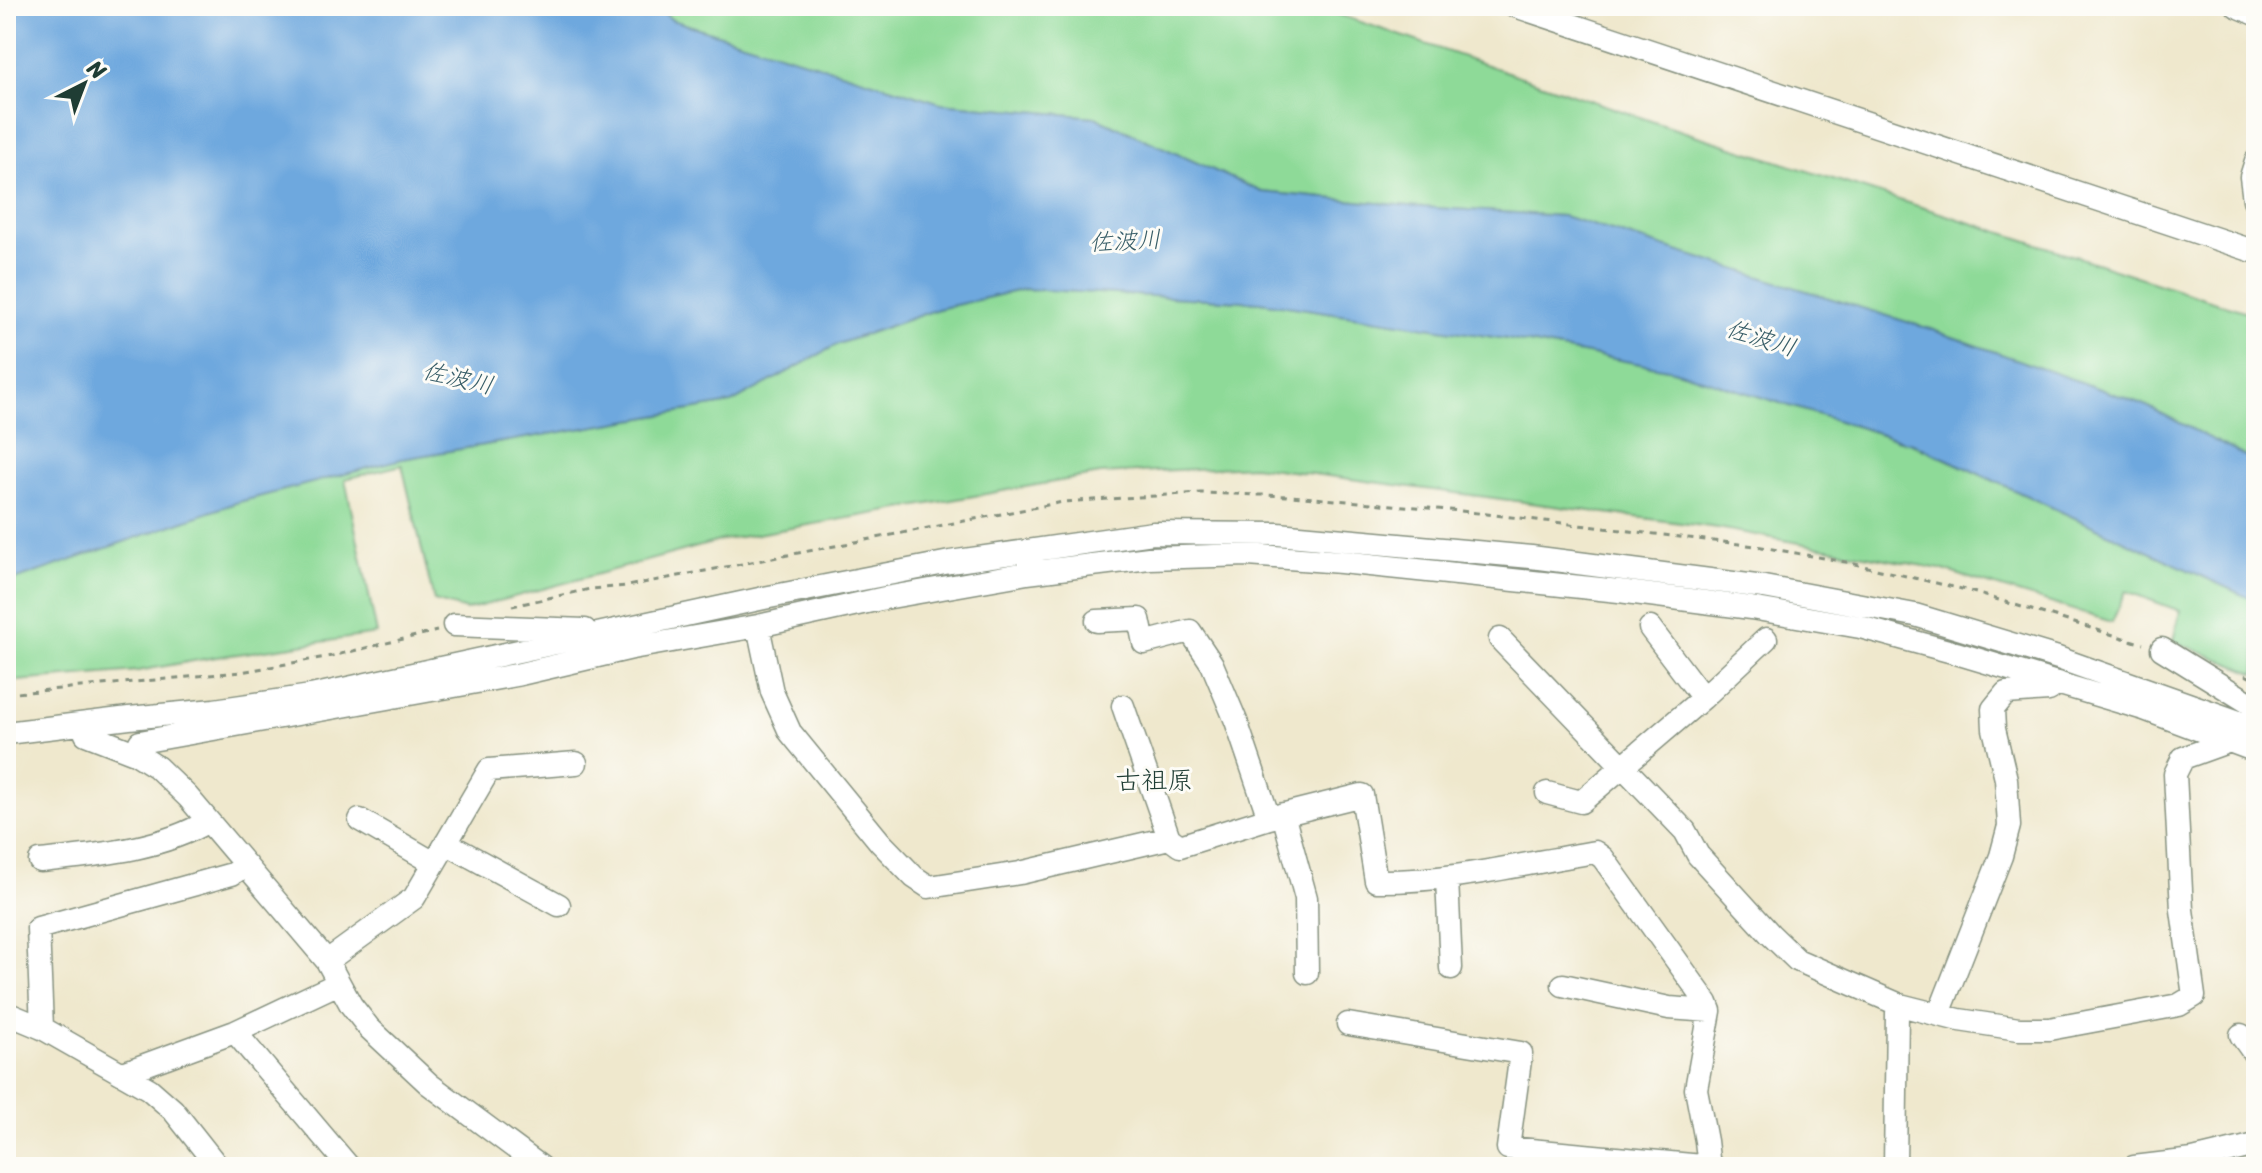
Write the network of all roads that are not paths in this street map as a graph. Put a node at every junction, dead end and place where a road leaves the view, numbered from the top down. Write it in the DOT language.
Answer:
graph roads {
  1 [pos="1515,6"];
  2 [pos="2237,6"];
  3 [pos="2256,14"];
  4 [pos="2256,161"];
  5 [pos="2256,203"];
  6 [pos="2256,252"];
  7 [pos="1097,621"];
  8 [pos="454,625"];
  9 [pos="758,626"];
  10 [pos="1650,628"];
  11 [pos="595,635"];
  12 [pos="1500,639"];
  13 [pos="1766,639"];
  14 [pos="2162,649"];
  15 [pos="2058,683"];
  16 [pos="1703,698"];
  17 [pos="1123,706"];
  18 [pos="2256,707"];
  19 [pos="82,724"];
  20 [pos="2256,728"];
  21 [pos="6,733"];
  22 [pos="2230,741"];
  23 [pos="2256,751"];
  24 [pos="135,753"];
  25 [pos="576,763"];
  26 [pos="1623,767"];
  27 [pos="1547,793"];
  28 [pos="1276,816"];
  29 [pos="360,820"];
  30 [pos="208,821"];
  31 [pos="1169,838"];
  32 [pos="446,843"];
  33 [pos="40,861"];
  34 [pos="434,863"];
  35 [pos="246,865"];
  36 [pos="1447,878"];
  37 [pos="559,905"];
  38 [pos="327,961"];
  39 [pos="1451,968"];
  40 [pos="1307,973"];
  41 [pos="339,983"];
  42 [pos="1563,985"];
  43 [pos="1900,1005"];
  44 [pos="1710,1011"];
  45 [pos="6,1013"];
  46 [pos="1939,1014"];
  47 [pos="1348,1024"];
  48 [pos="42,1028"];
  49 [pos="235,1032"];
  50 [pos="2241,1035"];
  51 [pos="2256,1056"];
  52 [pos="123,1073"];
  53 [pos="2248,1153"];
  54 [pos="2194,1164"];
  55 [pos="538,1166"];
  56 [pos="218,1167"];
  57 [pos="349,1167"];
  58 [pos="1710,1167"];
  59 [pos="1895,1167"];
  60 [pos="2134,1167"];
  1 -- 6 [label="street"];
  2 -- 3 [label="street"];
  4 -- 5 [label="street"];
  7 -- 28 [label="street"];
  8 -- 11 [label="street"];
  9 -- 15 [label="street"];
  9 -- 24 [label="street"];
  9 -- 31 [label="street"];
  10 -- 16 [label="street"];
  11 -- 19 [label="street"];
  11 -- 20 [label="street"];
  12 -- 26 [label="street"];
  13 -- 16 [label="street"];
  14 -- 18 [label="street"];
  15 -- 22 [label="street"];
  15 -- 46 [label="street"];
  16 -- 26 [label="street"];
  17 -- 31 [label="street"];
  19 -- 21 [label="street"];
  19 -- 24 [label="street"];
  22 -- 23 [label="street"];
  22 -- 46 [label="street"];
  24 -- 30 [label="street"];
  25 -- 32 [label="street"];
  26 -- 27 [label="street"];
  26 -- 43 [label="street"];
  28 -- 31 [label="street"];
  28 -- 36 [label="street"];
  28 -- 40 [label="street"];
  29 -- 34 [label="street"];
  30 -- 33 [label="street"];
  30 -- 35 [label="street"];
  32 -- 34 [label="street"];
  32 -- 37 [label="street"];
  34 -- 38 [label="street"];
  35 -- 38 [label="street"];
  35 -- 48 [label="street"];
  36 -- 39 [label="street"];
  36 -- 44 [label="street"];
  38 -- 41 [label="street"];
  41 -- 49 [label="street"];
  41 -- 55 [label="street"];
  42 -- 44 [label="street"];
  43 -- 46 [label="street"];
  43 -- 59 [label="street"];
  44 -- 58 [label="street"];
  45 -- 48 [label="street"];
  47 -- 58 [label="street"];
  48 -- 52 [label="street"];
  49 -- 52 [label="street"];
  49 -- 57 [label="street"];
  50 -- 51 [label="street"];
  52 -- 56 [label="street"];
  53 -- 54 [label="street"];
  54 -- 60 [label="street"];
}
